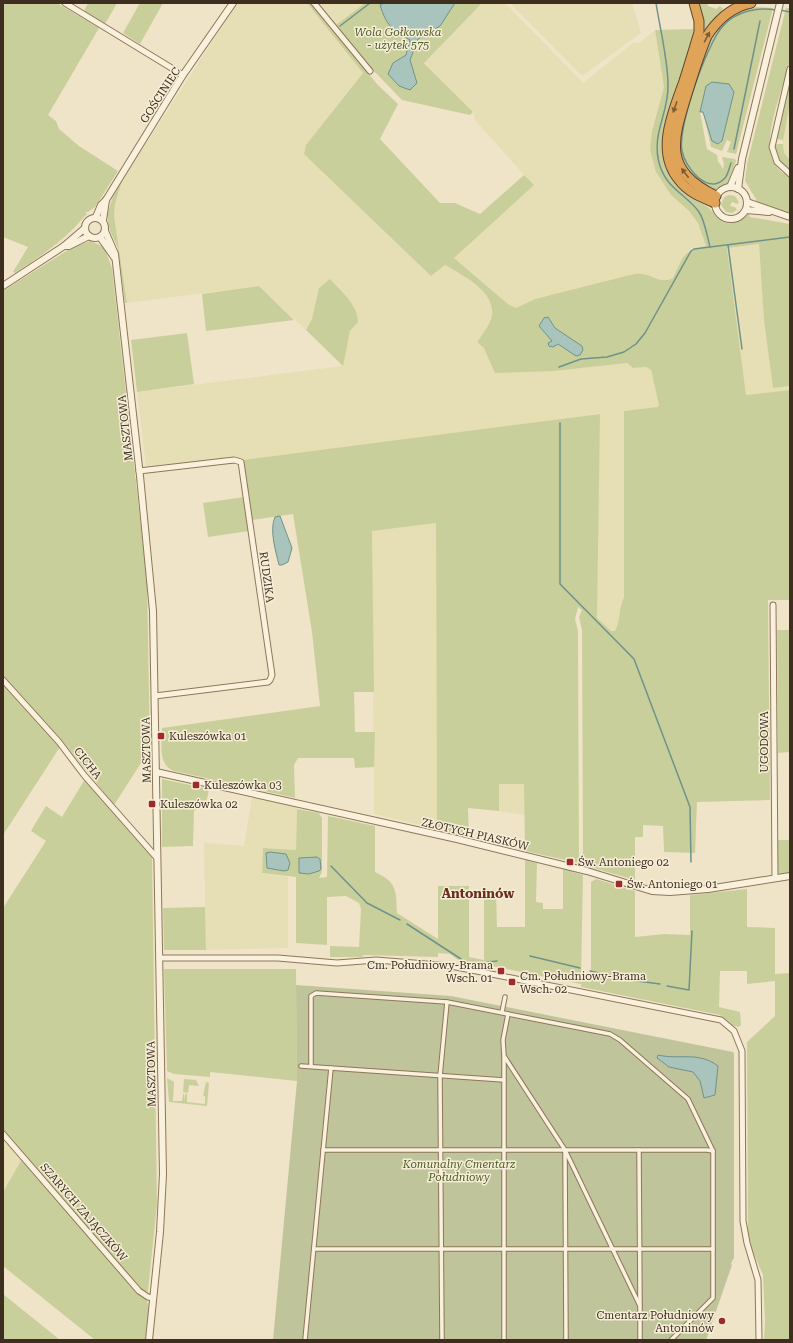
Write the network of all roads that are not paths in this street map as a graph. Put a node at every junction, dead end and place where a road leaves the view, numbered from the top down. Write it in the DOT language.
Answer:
graph roads {
  1 [pos="64,3"];
  2 [pos="233,3"];
  3 [pos="314,3"];
  4 [pos="694,3"];
  5 [pos="751,3"];
  6 [pos="780,3"];
  7 [pos="790,68"];
  8 [pos="370,70"];
  9 [pos="183,75"];
  10 [pos="742,159"];
  11 [pos="790,174"];
  12 [pos="730,187"];
  13 [pos="738,189"];
  14 [pos="716,199"];
  15 [pos="106,200"];
  16 [pos="747,202"];
  17 [pos="746,210"];
  18 [pos="771,212"];
  19 [pos="96,217"];
  20 [pos="790,217"];
  21 [pos="103,220"];
  22 [pos="85,228"];
  23 [pos="105,231"];
  24 [pos="88,236"];
  25 [pos="100,237"];
  26 [pos="64,246"];
  27 [pos="114,258"];
  28 [pos="3,286"];
  29 [pos="139,470"];
  30 [pos="773,605"];
  31 [pos="3,680"];
  32 [pos="155,696"];
  33 [pos="156,772"];
  34 [pos="158,858"];
  35 [pos="790,876"];
  36 [pos="775,878"];
  37 [pos="159,958"];
  38 [pos="505,997"];
  39 [pos="447,1002"];
  40 [pos="502,1012"];
  41 [pos="508,1014"];
  42 [pos="504,1056"];
  43 [pos="301,1066"];
  44 [pos="311,1066"];
  45 [pos="331,1068"];
  46 [pos="440,1076"];
  47 [pos="504,1080"];
  48 [pos="3,1134"];
  49 [pos="323,1150"];
  50 [pos="441,1150"];
  51 [pos="504,1150"];
  52 [pos="565,1150"];
  53 [pos="639,1150"];
  54 [pos="713,1151"];
  55 [pos="612,1248"];
  56 [pos="314,1249"];
  57 [pos="441,1249"];
  58 [pos="504,1249"];
  59 [pos="565,1249"];
  60 [pos="640,1249"];
  61 [pos="713,1249"];
  62 [pos="154,1298"];
  63 [pos="640,1306"];
  64 [pos="149,1340"];
  65 [pos="305,1340"];
  66 [pos="442,1340"];
  67 [pos="504,1340"];
  68 [pos="566,1340"];
  69 [pos="640,1340"];
  70 [pos="671,1340"];
  71 [pos="759,1340"];
  1 -- 9 [label="street"];
  2 -- 9 [label="street, GOŚCINIEC"];
  3 -- 8 [label="street"];
  4 -- 14 [label="highway, one-way"];
  14 -- 5 [label="highway, one-way"];
  6 -- 10 [label="street"];
  7 -- 11 [label="street"];
  9 -- 15 [label="street, GOŚCINIEC"];
  10 -- 12 [label="street"];
  10 -- 13 [label="street"];
  12 -- 13 [label="street"];
  12 -- 14 [label="street"];
  13 -- 16 [label="street"];
  14 -- 17 [label="street"];
  15 -- 19 [label="street, GOŚCINIEC"];
  15 -- 21 [label="street, GOŚCINIEC"];
  16 -- 17 [label="street"];
  16 -- 18 [label="street"];
  17 -- 18 [label="street"];
  18 -- 20 [label="street"];
  19 -- 21 [label="street"];
  19 -- 22 [label="street"];
  21 -- 23 [label="street"];
  22 -- 24 [label="street"];
  22 -- 26 [label="street"];
  23 -- 25 [label="street"];
  23 -- 27 [label="street, MASZTOWA"];
  24 -- 25 [label="street"];
  24 -- 26 [label="street"];
  25 -- 27 [label="street, MASZTOWA"];
  26 -- 28 [label="street"];
  27 -- 29 [label="street, MASZTOWA"];
  29 -- 32 [label="street, MASZTOWA"];
  29 -- 32 [label="street, RUDZIKA"];
  30 -- 36 [label="street, UGODOWA"];
  31 -- 34 [label="street, CICHA"];
  32 -- 33 [label="street, MASZTOWA"];
  33 -- 34 [label="street, MASZTOWA"];
  33 -- 36 [label="street, ZŁOTYCH PIASKÓW"];
  34 -- 37 [label="street, MASZTOWA"];
  35 -- 36 [label="street, ZŁOTYCH PIASKÓW"];
  37 -- 62 [label="street, MASZTOWA"];
  37 -- 71 [label="street"];
  38 -- 40 [label="street"];
  39 -- 40 [label="street"];
  39 -- 44 [label="street"];
  39 -- 46 [label="street"];
  40 -- 41 [label="street"];
  41 -- 42 [label="street"];
  41 -- 54 [label="street"];
  42 -- 47 [label="street"];
  42 -- 52 [label="street"];
  43 -- 44 [label="street"];
  44 -- 45 [label="street"];
  45 -- 46 [label="street"];
  45 -- 49 [label="street"];
  46 -- 47 [label="street"];
  46 -- 50 [label="street"];
  47 -- 51 [label="street"];
  48 -- 62 [label="street, SZARYCH ZAJĄCZKÓW"];
  49 -- 50 [label="street"];
  49 -- 56 [label="street"];
  50 -- 51 [label="street"];
  50 -- 57 [label="street"];
  51 -- 52 [label="street"];
  51 -- 58 [label="street"];
  52 -- 53 [label="street"];
  52 -- 55 [label="street"];
  52 -- 59 [label="street"];
  53 -- 54 [label="street"];
  53 -- 60 [label="street"];
  54 -- 61 [label="street"];
  55 -- 59 [label="street"];
  55 -- 60 [label="street"];
  55 -- 63 [label="street"];
  56 -- 57 [label="street"];
  56 -- 65 [label="street"];
  57 -- 58 [label="street"];
  57 -- 66 [label="street"];
  58 -- 59 [label="street"];
  58 -- 67 [label="street"];
  59 -- 68 [label="street"];
  60 -- 61 [label="street"];
  60 -- 63 [label="street"];
  61 -- 70 [label="street"];
  62 -- 64 [label="street, MASZTOWA"];
  63 -- 69 [label="street"];
}
